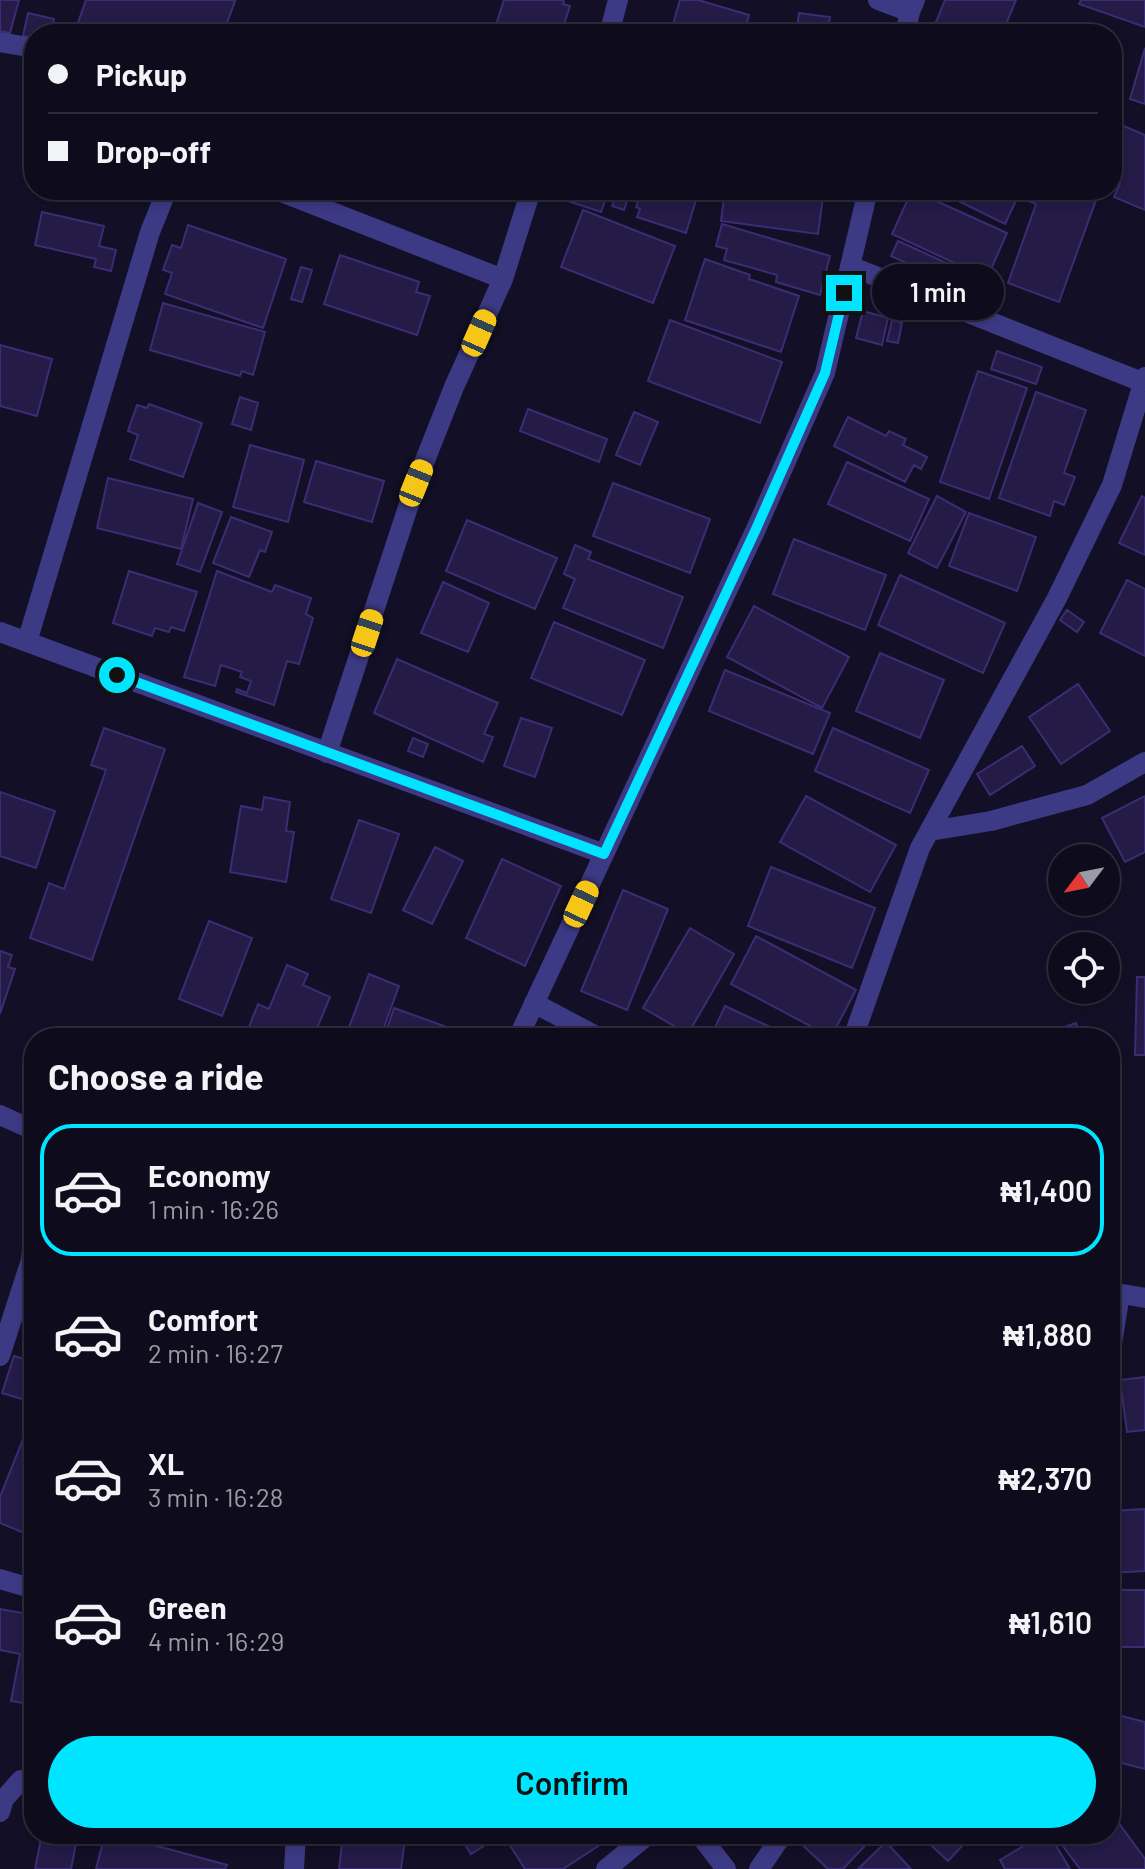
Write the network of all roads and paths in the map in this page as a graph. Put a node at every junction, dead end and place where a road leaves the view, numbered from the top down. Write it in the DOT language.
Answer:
graph roads {
  1 [pos="618,0"];
  2 [pos="878,0"];
  3 [pos="913,6"];
  4 [pos="612,24"];
  5 [pos="0,42"];
  6 [pos="24,46"];
  7 [pos="163,200"];
  8 [pos="302,200"];
  9 [pos="528,200"];
  10 [pos="866,200"];
  11 [pos="850,266"];
  12 [pos="503,279"];
  13 [pos="1144,379"];
  14 [pos="0,632"];
  15 [pos="27,642"];
  16 [pos="327,753"];
  17 [pos="1145,762"];
  18 [pos="930,831"];
  19 [pos="604,854"];
  20 [pos="534,1003"];
  21 [pos="523,1028"];
  22 [pos="581,1028"];
  23 [pos="857,1028"];
  24 [pos="0,1115"];
  25 [pos="24,1126"];
  26 [pos="24,1282"];
  27 [pos="1120,1294"];
  28 [pos="1145,1298"];
  29 [pos="0,1356"];
  30 [pos="0,1579"];
  31 [pos="24,1586"];
  32 [pos="24,1780"];
  33 [pos="0,1812"];
  34 [pos="295,1844"];
  35 [pos="637,1844"];
  36 [pos="707,1844"];
  37 [pos="776,1844"];
  38 [pos="294,1869"];
  39 [pos="606,1869"];
  40 [pos="726,1869"];
  41 [pos="759,1869"];
  1 -- 4 [label="street"];
  2 -- 3 [label="street"];
  5 -- 6 [label="street"];
  7 -- 15 [label="street"];
  8 -- 12 [label="street"];
  9 -- 12 [label="street"];
  10 -- 11 [label="street"];
  11 -- 13 [label="street"];
  11 -- 19 [label="street"];
  12 -- 16 [label="street"];
  13 -- 18 [label="street"];
  14 -- 15 [label="street"];
  15 -- 16 [label="street"];
  16 -- 19 [label="street"];
  17 -- 18 [label="street"];
  18 -- 23 [label="street"];
  19 -- 20 [label="street"];
  20 -- 21 [label="street"];
  20 -- 22 [label="street"];
  24 -- 25 [label="street"];
  26 -- 29 [label="street"];
  27 -- 28 [label="street"];
  30 -- 31 [label="street"];
  32 -- 33 [label="street"];
  34 -- 38 [label="street"];
  35 -- 39 [label="street"];
  36 -- 40 [label="street"];
  37 -- 41 [label="street"];
}
